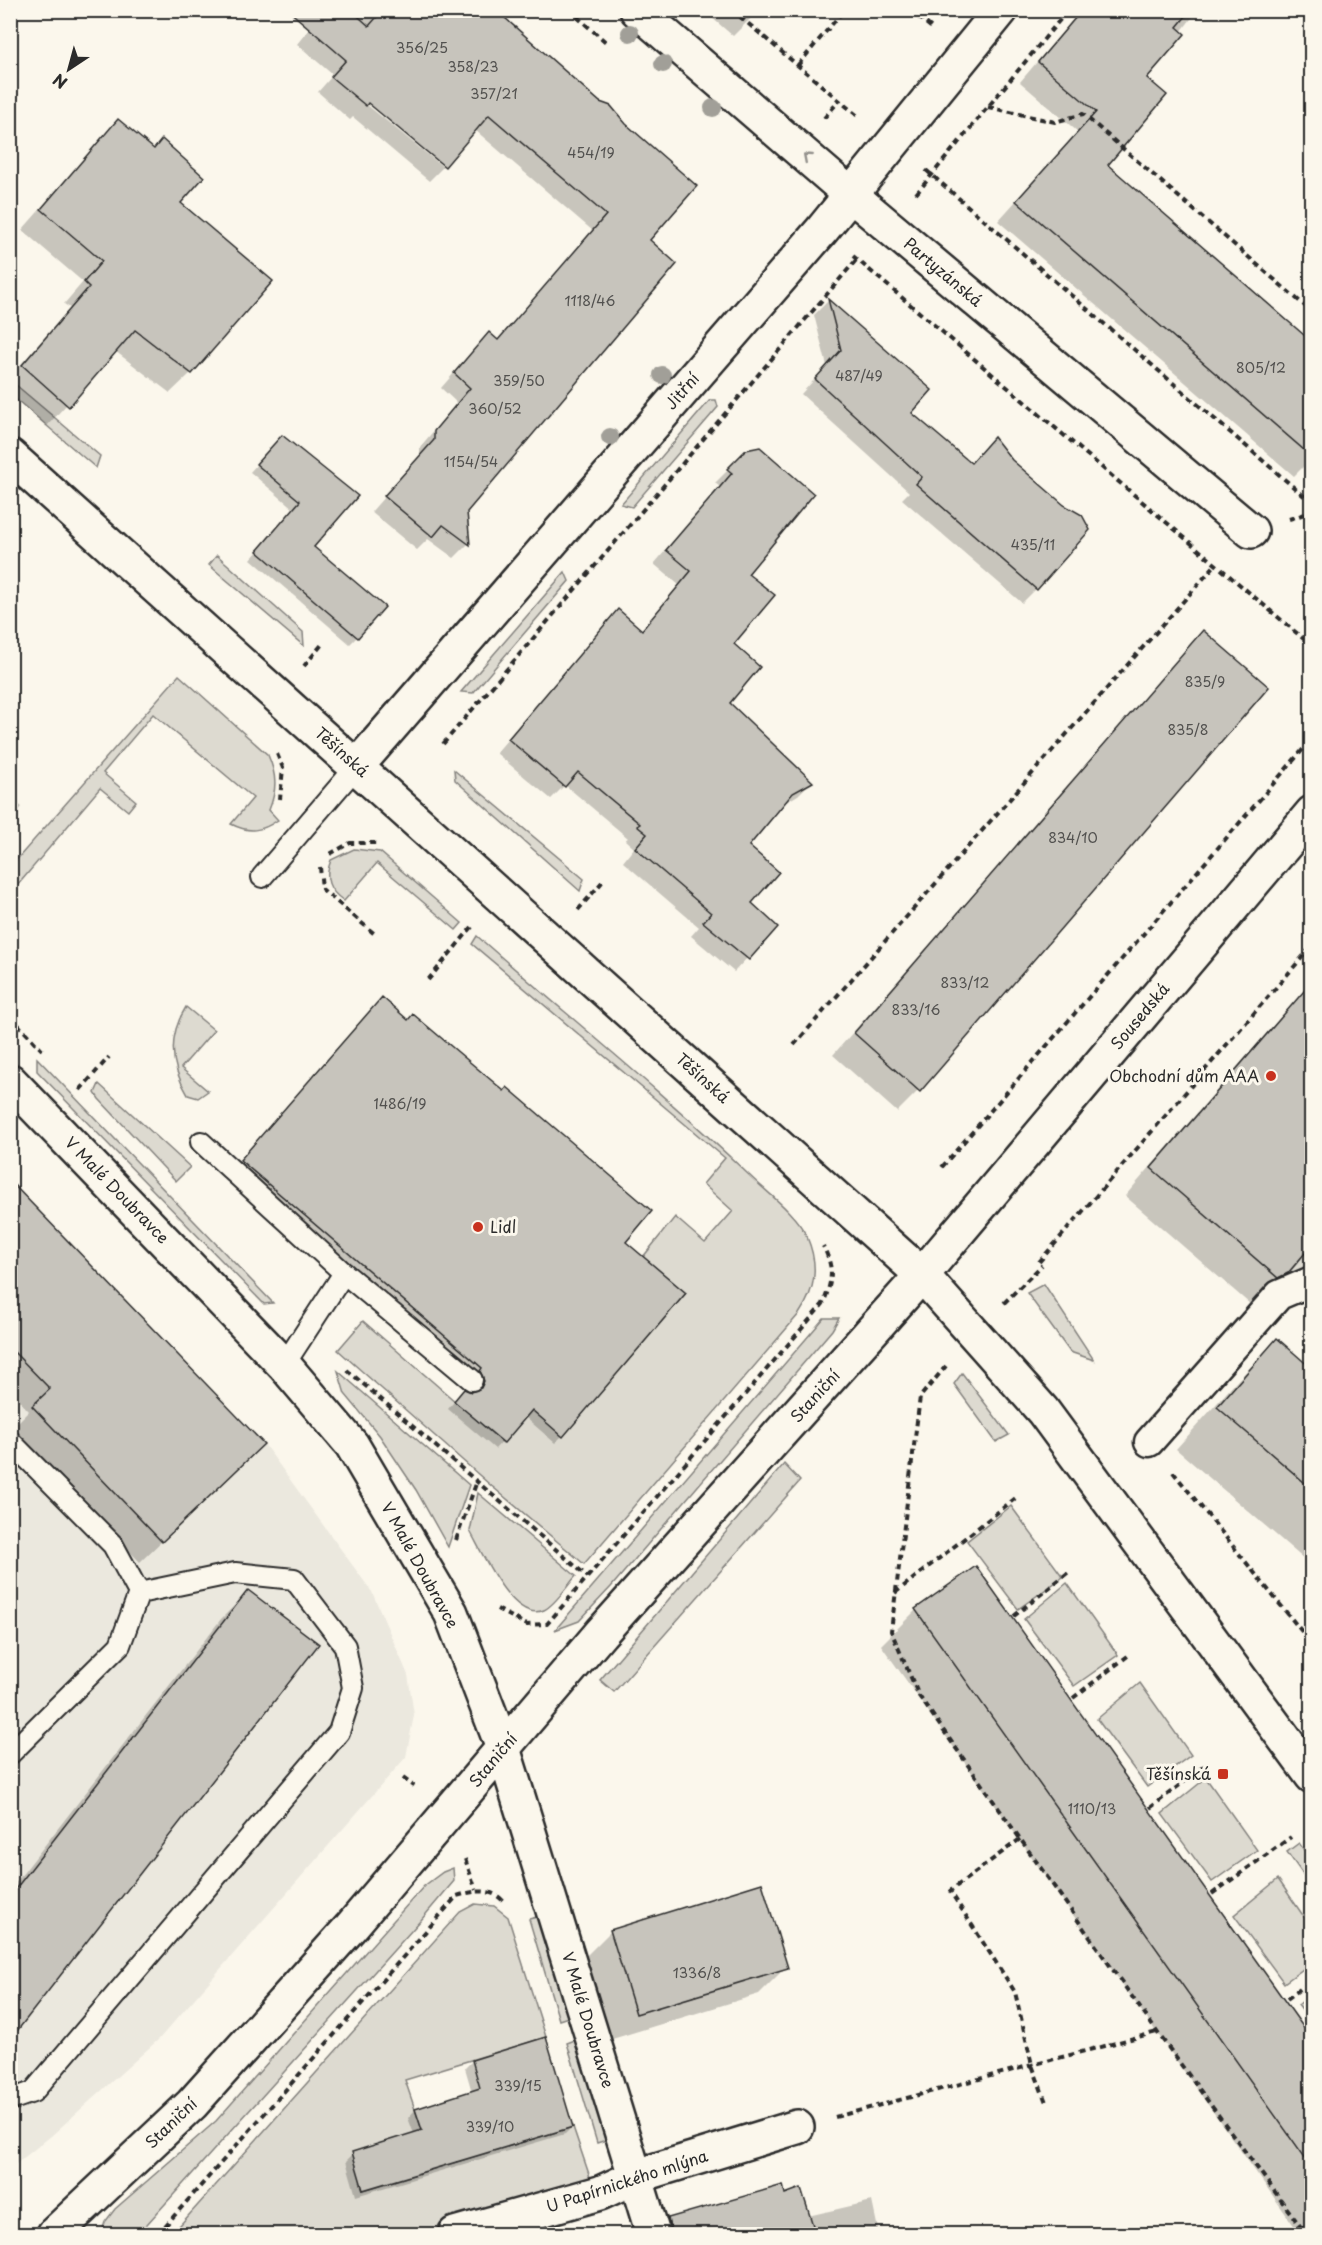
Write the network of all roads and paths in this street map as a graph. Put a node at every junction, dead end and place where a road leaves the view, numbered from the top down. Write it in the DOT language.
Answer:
graph roads {
  1 [pos="638,10"];
  2 [pos="732,10"];
  3 [pos="844,10"];
  4 [pos="1001,10"];
  5 [pos="1068,10"];
  6 [pos="798,65"];
  7 [pos="988,107"];
  8 [pos="892,145"];
  9 [pos="932,175"];
  10 [pos="851,195"];
  11 [pos="889,227"];
  12 [pos="857,259"];
  13 [pos="1311,312"];
  14 [pos="10,456"];
  15 [pos="1311,503"];
  16 [pos="1251,531"];
  17 [pos="1311,646"];
  18 [pos="1311,739"];
  19 [pos="443,744"];
  20 [pos="357,766"];
  21 [pos="1311,813"];
  22 [pos="384,846"];
  23 [pos="262,877"];
  24 [pos="476,922"];
  25 [pos="376,936"];
  26 [pos="1311,946"];
  27 [pos="428,980"];
  28 [pos="794,1045"];
  29 [pos="109,1057"];
  30 [pos="10,1081"];
  31 [pos="80,1090"];
  32 [pos="201,1142"];
  33 [pos="942,1167"];
  34 [pos="818,1237"];
  35 [pos="344,1273"];
  36 [pos="922,1275"];
  37 [pos="1311,1281"];
  38 [pos="974,1334"];
  39 [pos="284,1365"];
  40 [pos="472,1380"];
  41 [pos="10,1441"];
  42 [pos="1149,1442"];
  43 [pos="477,1481"];
  44 [pos="1017,1497"];
  45 [pos="455,1545"];
  46 [pos="1070,1571"];
  47 [pos="139,1593"];
  48 [pos="896,1593"];
  49 [pos="492,1604"];
  50 [pos="1014,1616"];
  51 [pos="1311,1644"];
  52 [pos="1130,1655"];
  53 [pos="1073,1698"];
  54 [pos="503,1748"];
  55 [pos="10,1754"];
  56 [pos="1207,1764"];
  57 [pos="1311,1776"];
  58 [pos="1150,1808"];
  59 [pos="1292,1837"];
  60 [pos="1020,1839"];
  61 [pos="1212,1894"];
  62 [pos="506,1903"];
  63 [pos="1311,1980"];
  64 [pos="1287,1999"];
  65 [pos="1157,2032"];
  66 [pos="1032,2065"];
  67 [pos="10,2100"];
  68 [pos="1047,2105"];
  69 [pos="797,2127"];
  70 [pos="637,2176"];
  71 [pos="54,2235"];
  72 [pos="158,2235"];
  73 [pos="456,2235"];
  74 [pos="653,2235"];
  75 [pos="1306,2235"];
  10 -- 1 [label="street, Partyzánská, one-way"];
  2 -- 6 [label="path"];
  3 -- 6 [label="path"];
  4 -- 8 [label="street, Jitřní"];
  5 -- 7 [label="path"];
  6 -- 8 [label="path"];
  7 -- 9 [label="path"];
  7 -- 13 [label="path"];
  8 -- 9 [label="path"];
  8 -- 10 [label="street, Jitřní"];
  9 -- 11 [label="path"];
  9 -- 15 [label="path"];
  10 -- 11 [label="street, Partyzánská"];
  10 -- 20 [label="street, Jitřní"];
  11 -- 16 [label="street, Partyzánská"];
  12 -- 19 [label="path"];
  14 -- 20 [label="street, Těšínská"];
  17 -- 28 [label="path"];
  18 -- 33 [label="path"];
  20 -- 23 [label="lane"];
  20 -- 36 [label="street, Těšínská"];
  21 -- 36 [label="street, Sousedská"];
  22 -- 25 [label="path"];
  24 -- 27 [label="path"];
  26 -- 38 [label="path"];
  29 -- 31 [label="path"];
  30 -- 39 [label="street, V Malé Doubravce"];
  32 -- 35 [label="lane"];
  34 -- 49 [label="path"];
  35 -- 39 [label="lane"];
  35 -- 40 [label="lane"];
  36 -- 38 [label="street, Těšínská"];
  36 -- 54 [label="street, Staniční"];
  37 -- 42 [label="street"];
  38 -- 48 [label="path"];
  38 -- 57 [label="street, Těšínská"];
  39 -- 54 [label="street, V Malé Doubravce"];
  41 -- 47 [label="lane"];
  42 -- 51 [label="path"];
  43 -- 45 [label="path"];
  44 -- 48 [label="path"];
  46 -- 50 [label="path"];
  47 -- 55 [label="lane"];
  47 -- 67 [label="lane"];
  48 -- 60 [label="path"];
  52 -- 53 [label="path"];
  54 -- 70 [label="street, V Malé Doubravce"];
  54 -- 71 [label="street, Staniční"];
  56 -- 58 [label="path"];
  59 -- 61 [label="path"];
  60 -- 65 [label="path"];
  60 -- 66 [label="path"];
  62 -- 72 [label="path"];
  63 -- 64 [label="path"];
  65 -- 66 [label="path"];
  65 -- 75 [label="path"];
  66 -- 68 [label="path"];
  66 -- 69 [label="path"];
  69 -- 70 [label="street, U Papírnického mlýna"];
  70 -- 73 [label="street, U Papírnického mlýna"];
  70 -- 74 [label="street, V Malé Doubravce"];
}
